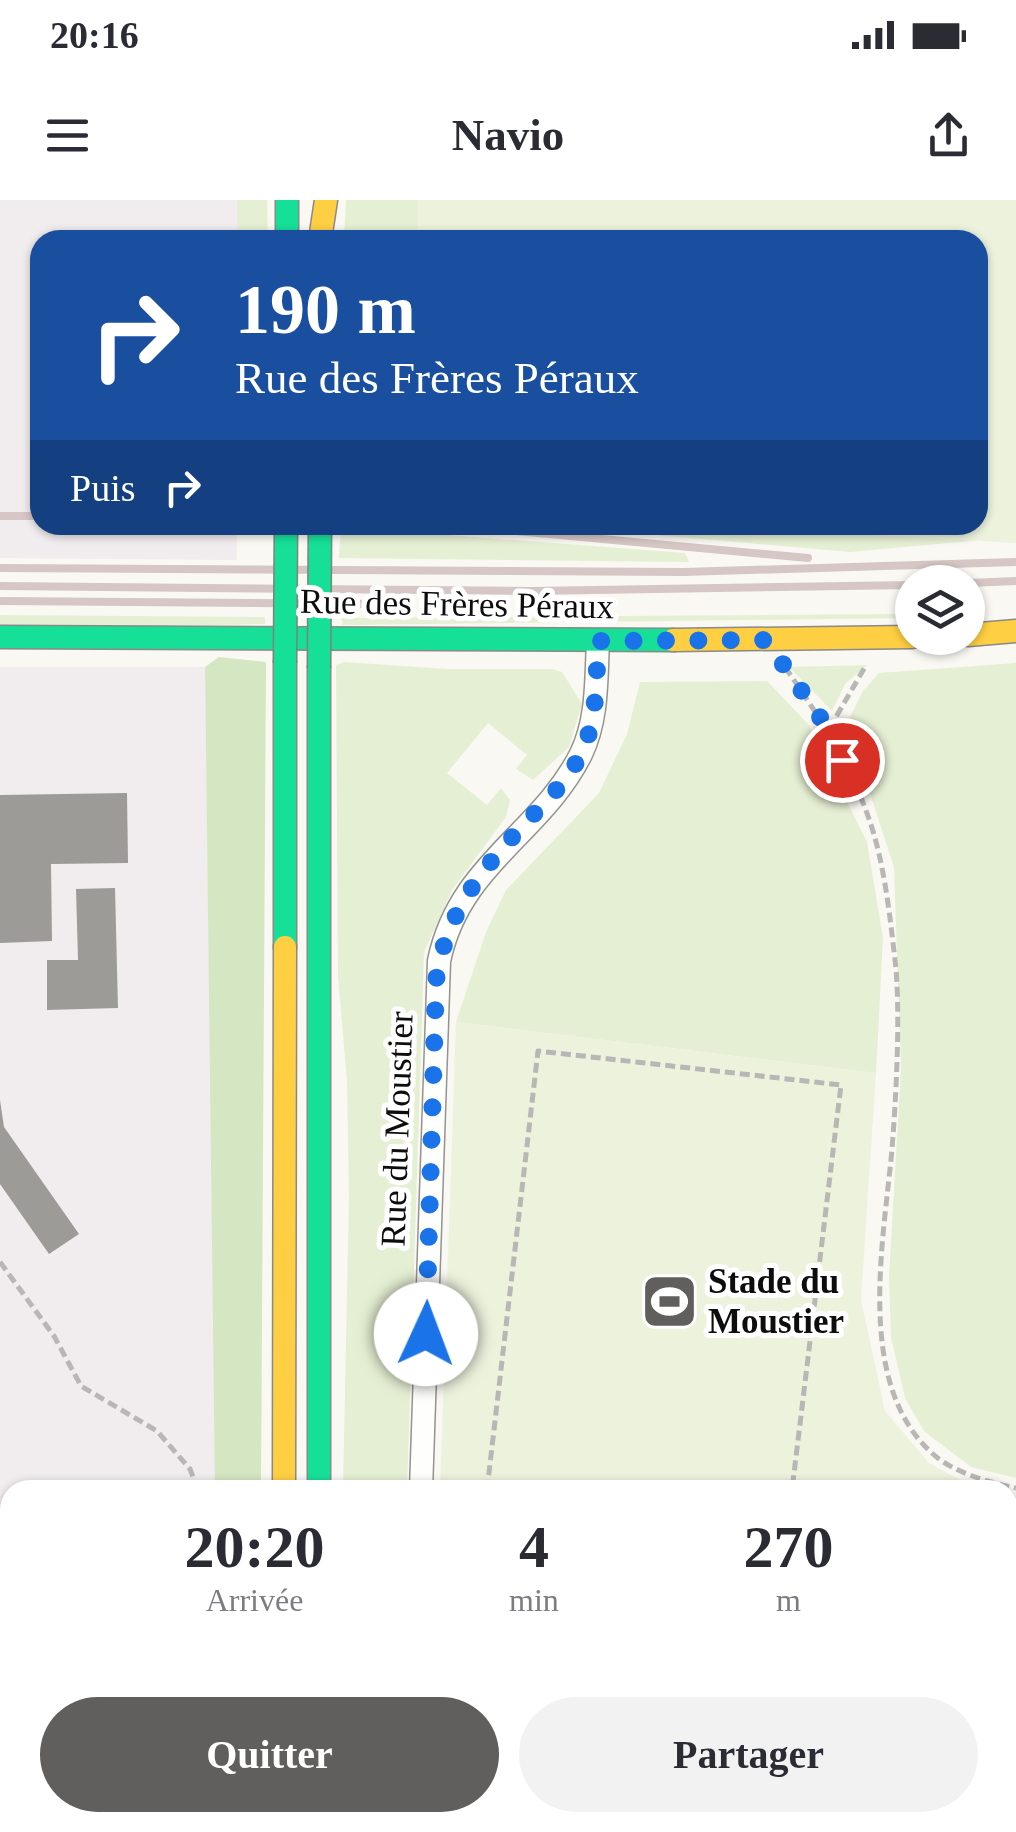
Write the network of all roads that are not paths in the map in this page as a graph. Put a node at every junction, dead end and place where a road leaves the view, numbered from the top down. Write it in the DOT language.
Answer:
graph roads {
  1 [pos="286,200"];
  2 [pos="323,200"];
  3 [pos="286,230"];
  4 [pos="321,230"];
  5 [pos="286,535"];
  6 [pos="320,535"];
  7 [pos="1016,631"];
  8 [pos="985,633"];
  9 [pos="0,637"];
  10 [pos="895,638"];
  11 [pos="598,641"];
  12 [pos="284,1480"];
  13 [pos="319,1480"];
  14 [pos="421,1480"];
  1 -- 3 [label="main road"];
  2 -- 4 [label="main road"];
  5 -- 12 [label="main road, bridge"];
  6 -- 13 [label="main road, bridge"];
  7 -- 8 [label="main road"];
  9 -- 11 [label="main road, Rue des Frères Péraux"];
  10 -- 11 [label="main road, Rue des Frères Péraux"];
  11 -- 14 [label="street, Rue du Moustier"];
}
